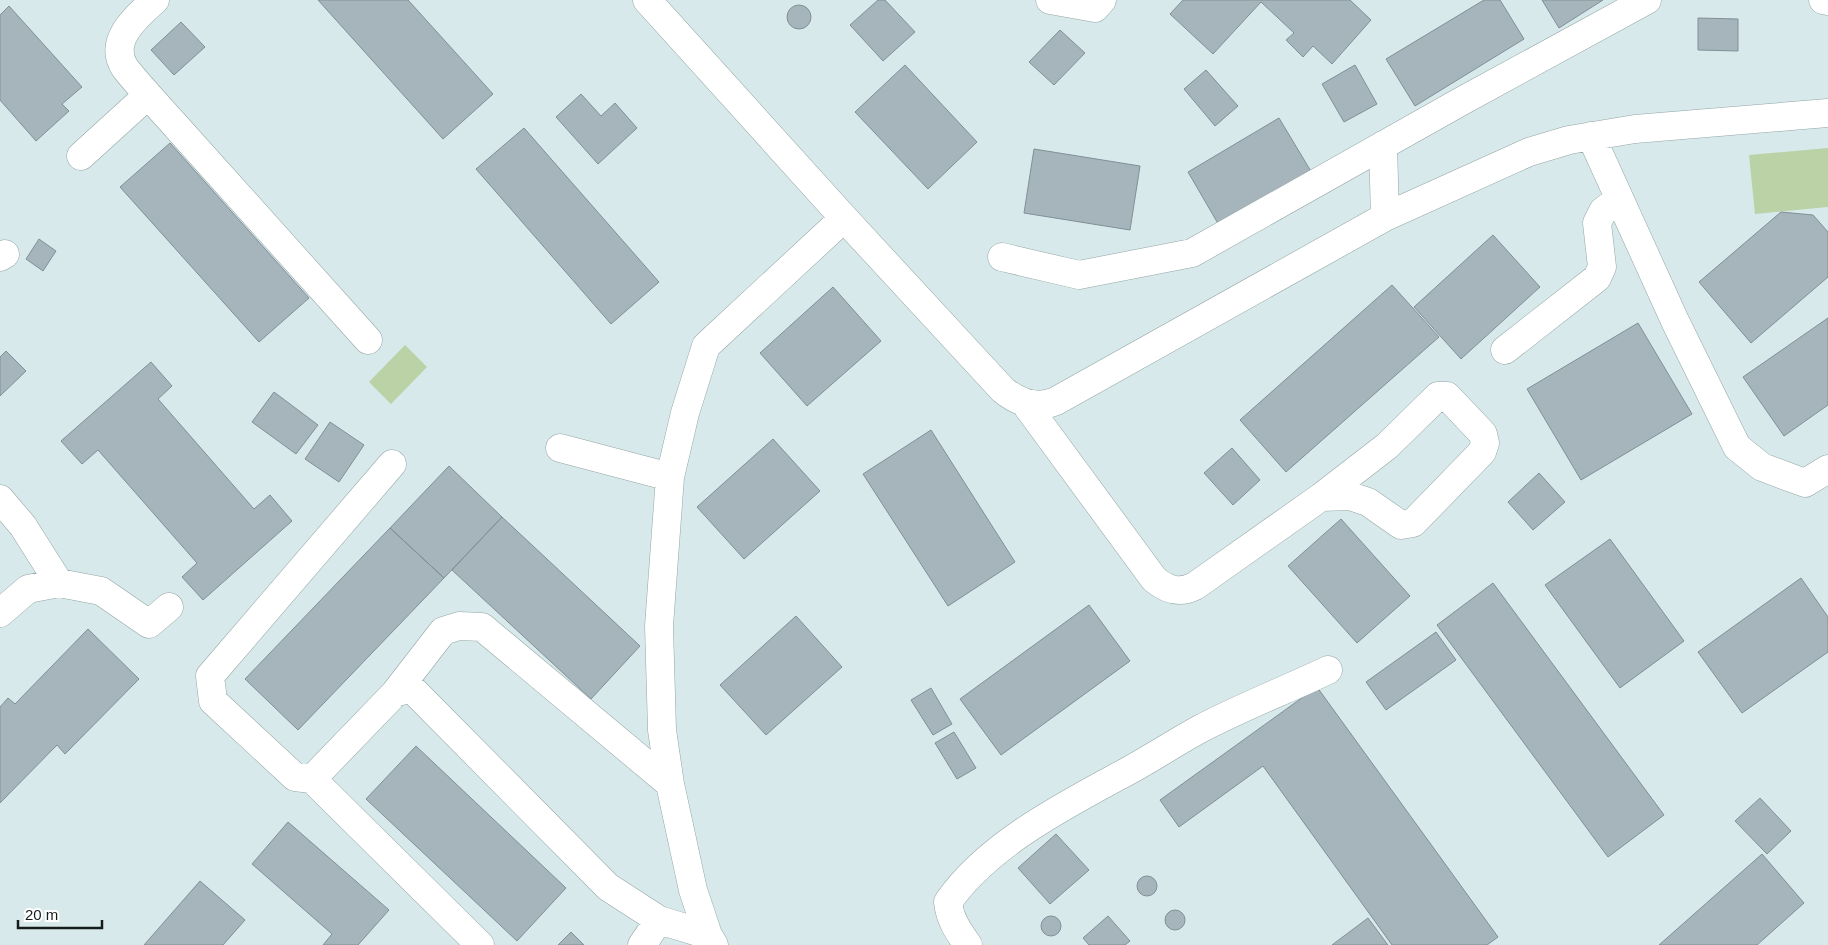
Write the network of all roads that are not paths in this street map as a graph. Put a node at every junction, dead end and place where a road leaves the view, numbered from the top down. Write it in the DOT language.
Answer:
graph roads {
  1 [pos="155,0"];
  2 [pos="647,0"];
  3 [pos="1050,0"];
  4 [pos="1102,0"];
  5 [pos="1647,0"];
  6 [pos="1824,0"];
  7 [pos="1828,1"];
  8 [pos="148,95"];
  9 [pos="1828,113"];
  10 [pos="1591,136"];
  11 [pos="1383,145"];
  12 [pos="81,156"];
  13 [pos="1620,199"];
  14 [pos="1385,217"];
  15 [pos="844,218"];
  16 [pos="1002,257"];
  17 [pos="368,340"];
  18 [pos="1505,350"];
  19 [pos="1024,402"];
  20 [pos="560,448"];
  21 [pos="392,464"];
  22 [pos="1828,469"];
  23 [pos="670,477"];
  24 [pos="1321,497"];
  25 [pos="0,499"];
  26 [pos="59,583"];
  27 [pos="169,607"];
  28 [pos="0,613"];
  29 [pos="1328,670"];
  30 [pos="395,693"];
  31 [pos="312,779"];
  32 [pos="670,784"];
  33 [pos="659,920"];
  34 [pos="711,940"];
  35 [pos="480,945"];
  36 [pos="642,945"];
  37 [pos="968,945"];
  1 -- 8 [label="street"];
  2 -- 15 [label="street"];
  3 -- 4 [label="street"];
  5 -- 11 [label="street"];
  6 -- 7 [label="street"];
  8 -- 12 [label="street"];
  8 -- 17 [label="street"];
  9 -- 10 [label="street"];
  10 -- 13 [label="street"];
  10 -- 14 [label="street"];
  11 -- 14 [label="street"];
  11 -- 16 [label="street"];
  13 -- 18 [label="street"];
  13 -- 22 [label="street"];
  14 -- 19 [label="street"];
  15 -- 19 [label="street"];
  15 -- 23 [label="street"];
  19 -- 24 [label="street"];
  20 -- 23 [label="street"];
  21 -- 31 [label="street"];
  23 -- 32 [label="street"];
  24 -- 24 [label="street"];
  25 -- 26 [label="street"];
  26 -- 27 [label="street"];
  26 -- 28 [label="street"];
  29 -- 37 [label="street"];
  30 -- 31 [label="street"];
  30 -- 32 [label="street"];
  30 -- 33 [label="street"];
  31 -- 35 [label="street"];
  32 -- 34 [label="street"];
  33 -- 34 [label="street"];
  33 -- 36 [label="street"];
}
